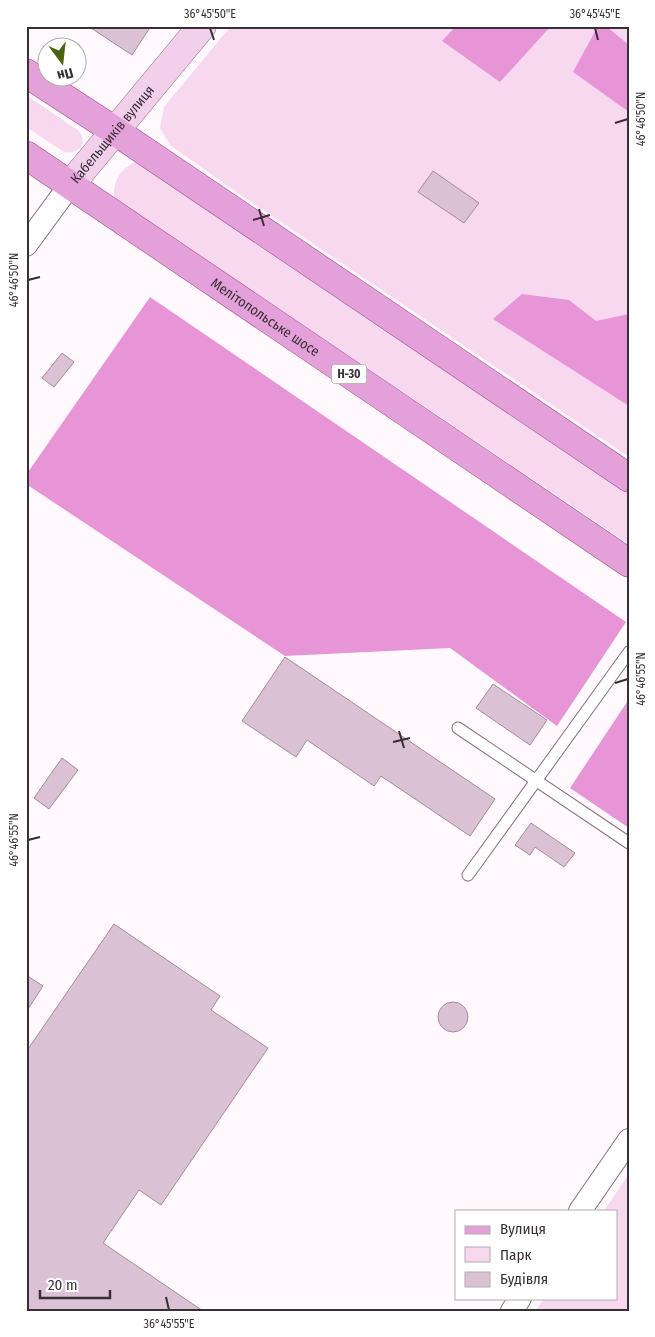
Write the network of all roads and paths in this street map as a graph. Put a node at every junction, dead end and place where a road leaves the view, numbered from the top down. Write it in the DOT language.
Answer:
graph roads {
  1 [pos="202,26"];
  2 [pos="26,73"];
  3 [pos="115,131"];
  4 [pos="26,155"];
  5 [pos="70,185"];
  6 [pos="26,245"];
  7 [pos="629,478"];
  8 [pos="629,563"];
  9 [pos="629,652"];
  10 [pos="458,728"];
  11 [pos="537,780"];
  12 [pos="629,843"];
  13 [pos="468,875"];
  14 [pos="629,1140"];
  15 [pos="581,1210"];
  16 [pos="519,1300"];
  17 [pos="512,1311"];
  1 -- 3 [label="street, Кабельщиків вулиця"];
  2 -- 3 [label="main road"];
  3 -- 5 [label="street, Кабельщиків вулиця"];
  3 -- 7 [label="main road"];
  4 -- 5 [label="main road, Мелітопольське шосе / Н-30"];
  5 -- 6 [label="street, Кабельщиків вулиця"];
  5 -- 8 [label="main road, Мелітопольське шосе / Н-30"];
  9 -- 11 [label="lane"];
  10 -- 11 [label="lane"];
  11 -- 12 [label="lane"];
  11 -- 13 [label="lane"];
  14 -- 15 [label="street"];
  16 -- 17 [label="street"];
}
